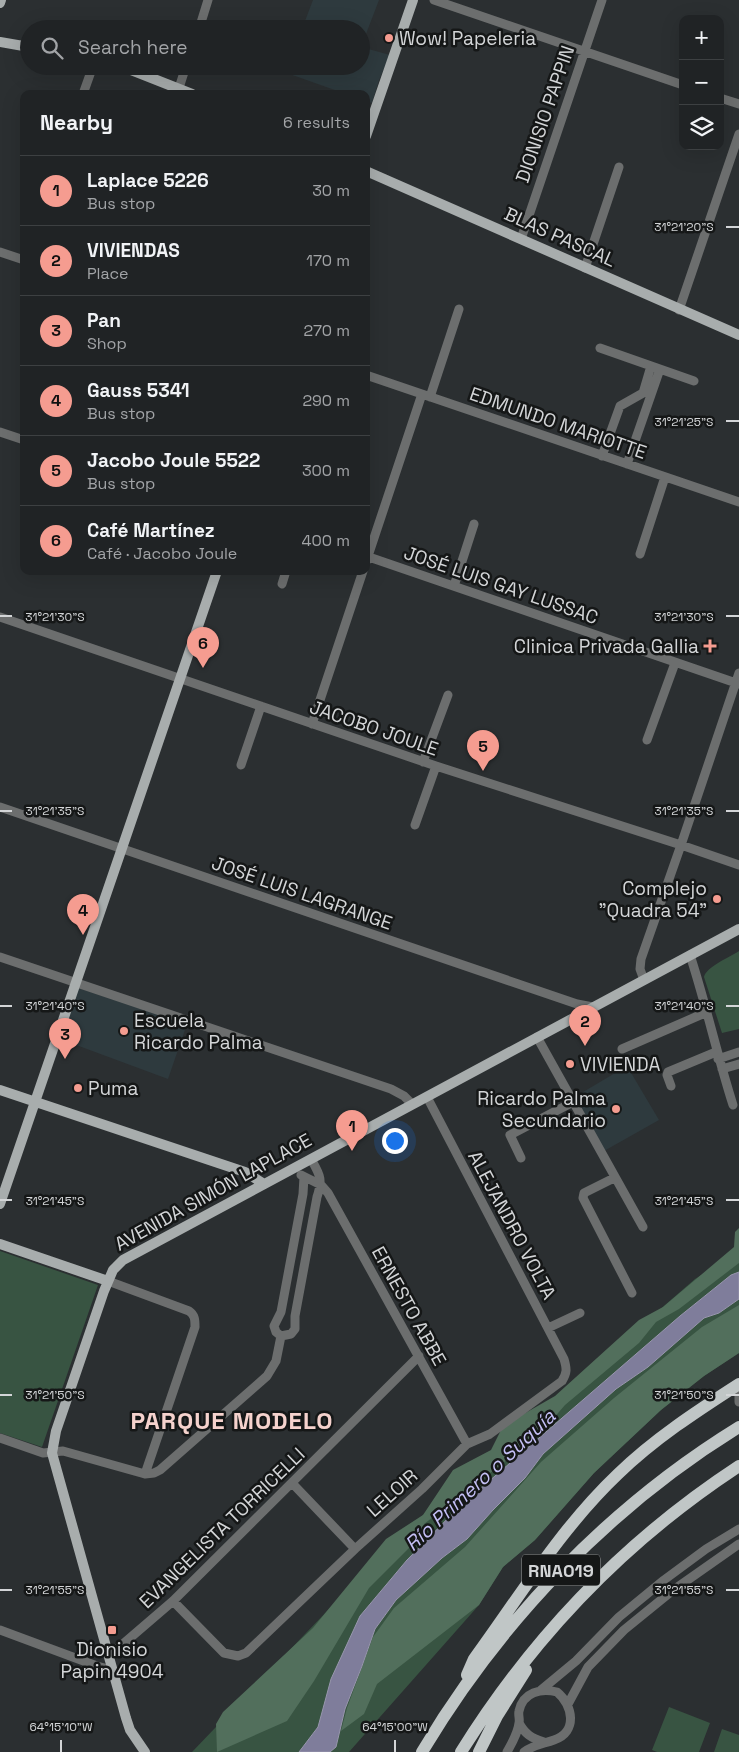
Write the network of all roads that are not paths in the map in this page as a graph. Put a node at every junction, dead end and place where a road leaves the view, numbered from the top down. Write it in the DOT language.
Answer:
graph roads {
  1 [pos="208,0"];
  2 [pos="413,0"];
  3 [pos="434,0"];
  4 [pos="602,0"];
  5 [pos="202,20"];
  6 [pos="0,42"];
  7 [pos="20,45"];
  8 [pos="585,52"];
  9 [pos="90,75"];
  10 [pos="145,75"];
  11 [pos="183,75"];
  12 [pos="679,84"];
  13 [pos="179,88"];
  14 [pos="84,90"];
  15 [pos="183,90"];
  16 [pos="724,99"];
  17 [pos="739,104"];
  18 [pos="370,124"];
  19 [pos="739,134"];
  20 [pos="619,167"];
  21 [pos="370,173"];
  22 [pos="521,239"];
  23 [pos="0,252"];
  24 [pos="20,259"];
  25 [pos="585,268"];
  26 [pos="459,309"];
  27 [pos="679,310"];
  28 [pos="739,335"];
  29 [pos="600,348"];
  30 [pos="656,368"];
  31 [pos="370,376"];
  32 [pos="694,381"];
  33 [pos="647,395"];
  34 [pos="426,396"];
  35 [pos="0,432"];
  36 [pos="20,439"];
  37 [pos="602,456"];
  38 [pos="628,464"];
  39 [pos="665,477"];
  40 [pos="739,502"];
  41 [pos="474,524"];
  42 [pos="370,550"];
  43 [pos="640,554"];
  44 [pos="370,559"];
  45 [pos="216,575"];
  46 [pos="285,575"];
  47 [pos="362,575"];
  48 [pos="282,584"];
  49 [pos="454,586"];
  50 [pos="0,617"];
  51 [pos="675,663"];
  52 [pos="739,673"];
  53 [pos="180,678"];
  54 [pos="737,684"];
  55 [pos="448,695"];
  56 [pos="261,706"];
  57 [pos="312,724"];
  58 [pos="647,740"];
  59 [pos="424,762"];
  60 [pos="241,765"];
  61 [pos="436,766"];
  62 [pos="0,808"];
  63 [pos="415,825"];
  64 [pos="681,845"];
  65 [pos="122,849"];
  66 [pos="739,865"];
  67 [pos="739,929"];
  68 [pos="690,955"];
  69 [pos="0,957"];
  70 [pos="644,980"];
  71 [pos="76,983"];
  72 [pos="593,1008"];
  73 [pos="707,1012"];
  74 [pos="537,1037"];
  75 [pos="622,1049"];
  76 [pos="739,1052"];
  77 [pos="717,1055"];
  78 [pos="739,1064"];
  79 [pos="722,1069"];
  80 [pos="671,1086"];
  81 [pos="0,1090"];
  82 [pos="427,1097"];
  83 [pos="35,1102"];
  84 [pos="573,1102"];
  85 [pos="412,1104"];
  86 [pos="733,1105"];
  87 [pos="521,1158"];
  88 [pos="312,1159"];
  89 [pos="295,1168"];
  90 [pos="304,1177"];
  91 [pos="614,1178"];
  92 [pos="264,1184"];
  93 [pos="321,1185"];
  94 [pos="0,1204"];
  95 [pos="643,1227"];
  96 [pos="0,1244"];
  97 [pos="108,1280"];
  98 [pos="632,1293"];
  99 [pos="580,1313"];
  100 [pos="548,1328"];
  101 [pos="281,1336"];
  102 [pos="419,1356"];
  103 [pos="567,1369"];
  104 [pos="739,1384"];
  105 [pos="739,1388"];
  106 [pos="739,1402"];
  107 [pos="739,1426"];
  108 [pos="0,1438"];
  109 [pos="467,1444"];
  110 [pos="153,1452"];
  111 [pos="52,1453"];
  112 [pos="168,1463"];
  113 [pos="739,1466"];
  114 [pos="145,1474"];
  115 [pos="292,1483"];
  116 [pos="739,1529"];
  117 [pos="739,1544"];
  118 [pos="355,1549"];
  119 [pos="173,1601"];
  120 [pos="0,1630"];
  121 [pos="545,1637"];
  122 [pos="109,1656"];
  123 [pos="112,1670"];
  124 [pos="540,1690"];
  125 [pos="456,1698"];
  126 [pos="568,1704"];
  127 [pos="520,1722"];
  128 [pos="431,1737"];
  129 [pos="544,1742"];
  130 [pos="145,1752"];
  131 [pos="417,1752"];
  132 [pos="422,1752"];
  133 [pos="461,1752"];
  134 [pos="479,1752"];
  135 [pos="507,1752"];
  136 [pos="524,1752"];
  1 -- 5 [label="street"];
  2 -- 18 [label="main road"];
  3 -- 8 [label="street"];
  4 -- 8 [label="street, DIONISIO PAPPIN"];
  6 -- 7 [label="main road"];
  8 -- 12 [label="street"];
  8 -- 22 [label="street, DIONISIO PAPPIN"];
  9 -- 14 [label="street"];
  10 -- 13 [label="main road"];
  11 -- 13 [label="street"];
  13 -- 15 [label="main road"];
  16 -- 17 [label="street"];
  19 -- 27 [label="street"];
  20 -- 25 [label="street"];
  21 -- 22 [label="main road, BLAS PASCAL"];
  22 -- 25 [label="main road, BLAS PASCAL"];
  23 -- 24 [label="street"];
  25 -- 27 [label="main road, BLAS PASCAL"];
  26 -- 34 [label="street"];
  27 -- 28 [label="main road, BLAS PASCAL"];
  29 -- 30 [label="street"];
  30 -- 32 [label="street"];
  30 -- 33 [label="street"];
  31 -- 34 [label="street, EDMUNDO MARIOTTE"];
  33 -- 37 [label="street"];
  33 -- 38 [label="street"];
  34 -- 37 [label="street, EDMUNDO MARIOTTE"];
  34 -- 42 [label="street"];
  35 -- 36 [label="street"];
  37 -- 38 [label="street, EDMUNDO MARIOTTE"];
  38 -- 39 [label="street, EDMUNDO MARIOTTE"];
  39 -- 40 [label="street, EDMUNDO MARIOTTE"];
  39 -- 43 [label="street"];
  41 -- 49 [label="street"];
  44 -- 49 [label="street, JOSÉ LUIS GAY LUSSAC"];
  45 -- 53 [label="main road"];
  46 -- 48 [label="street"];
  47 -- 57 [label="street"];
  49 -- 51 [label="street, JOSÉ LUIS GAY LUSSAC"];
  50 -- 53 [label="street, JACOBO JOULE"];
  51 -- 54 [label="street, JOSÉ LUIS GAY LUSSAC"];
  51 -- 58 [label="street"];
  52 -- 54 [label="street"];
  53 -- 56 [label="street, JACOBO JOULE"];
  53 -- 65 [label="main road"];
  54 -- 64 [label="street"];
  55 -- 59 [label="street"];
  56 -- 57 [label="street, JACOBO JOULE"];
  56 -- 60 [label="street"];
  57 -- 59 [label="street, JACOBO JOULE"];
  59 -- 61 [label="street, JACOBO JOULE"];
  61 -- 63 [label="street"];
  61 -- 64 [label="street, JACOBO JOULE"];
  62 -- 65 [label="street, JOSÉ LUIS LAGRANGE"];
  64 -- 66 [label="street, JACOBO JOULE"];
  64 -- 70 [label="street"];
  65 -- 71 [label="main road"];
  65 -- 72 [label="street, JOSÉ LUIS LAGRANGE"];
  67 -- 68 [label="main road, AVENIDA SIMÓN LAPLACE"];
  68 -- 70 [label="main road, AVENIDA SIMÓN LAPLACE"];
  68 -- 73 [label="street"];
  69 -- 71 [label="street"];
  70 -- 72 [label="main road, AVENIDA SIMÓN LAPLACE"];
  71 -- 83 [label="main road"];
  71 -- 85 [label="street"];
  72 -- 74 [label="main road, AVENIDA SIMÓN LAPLACE"];
  73 -- 75 [label="street"];
  73 -- 77 [label="street"];
  74 -- 82 [label="main road, AVENIDA SIMÓN LAPLACE"];
  74 -- 84 [label="street"];
  76 -- 77 [label="street"];
  77 -- 79 [label="street"];
  77 -- 80 [label="street"];
  78 -- 79 [label="street"];
  79 -- 86 [label="street"];
  81 -- 83 [label="main road"];
  82 -- 85 [label="main road, AVENIDA SIMÓN LAPLACE"];
  82 -- 100 [label="street, ALEJANDRO VOLTA"];
  83 -- 92 [label="main road"];
  83 -- 94 [label="main road"];
  84 -- 87 [label="street"];
  84 -- 91 [label="street"];
  85 -- 88 [label="main road, AVENIDA SIMÓN LAPLACE"];
  88 -- 89 [label="main road, AVENIDA SIMÓN LAPLACE"];
  88 -- 93 [label="street, ERNESTO ABBE"];
  89 -- 90 [label="street"];
  89 -- 92 [label="main road, AVENIDA SIMÓN LAPLACE"];
  90 -- 93 [label="street"];
  90 -- 101 [label="street"];
  91 -- 95 [label="street"];
  91 -- 98 [label="street"];
  92 -- 97 [label="main road, AVENIDA SIMÓN LAPLACE"];
  93 -- 101 [label="street"];
  93 -- 102 [label="street, ERNESTO ABBE"];
  96 -- 97 [label="main road"];
  97 -- 110 [label="street"];
  97 -- 111 [label="main road"];
  99 -- 100 [label="street"];
  100 -- 103 [label="street, ALEJANDRO VOLTA"];
  101 -- 112 [label="street"];
  102 -- 109 [label="street, ERNESTO ABBE"];
  102 -- 115 [label="street, EVANGELISTA TORRICELLI"];
  103 -- 109 [label="street, LELOIR"];
  104 -- 125 [label="highway"];
  105 -- 106 [label="street"];
  107 -- 125 [label="highway, RNA019"];
  108 -- 111 [label="street"];
  109 -- 118 [label="street, LELOIR"];
  110 -- 112 [label="street"];
  110 -- 114 [label="street"];
  111 -- 114 [label="street"];
  111 -- 122 [label="main road"];
  112 -- 114 [label="street"];
  113 -- 121 [label="highway, RNA019"];
  115 -- 118 [label="street"];
  115 -- 119 [label="street, EVANGELISTA TORRICELLI"];
  116 -- 124 [label="street"];
  117 -- 126 [label="street"];
  118 -- 119 [label="street, LELOIR"];
  119 -- 122 [label="street, EVANGELISTA TORRICELLI"];
  120 -- 123 [label="street"];
  121 -- 133 [label="highway, RNA019"];
  121 -- 134 [label="highway"];
  122 -- 123 [label="main road"];
  123 -- 130 [label="main road"];
  124 -- 126 [label="street"];
  124 -- 127 [label="street"];
  125 -- 128 [label="highway, RNA019"];
  126 -- 129 [label="street"];
  127 -- 129 [label="street"];
  127 -- 135 [label="street"];
  128 -- 131 [label="highway"];
  128 -- 132 [label="highway, RNA019"];
  129 -- 136 [label="street"];
}
